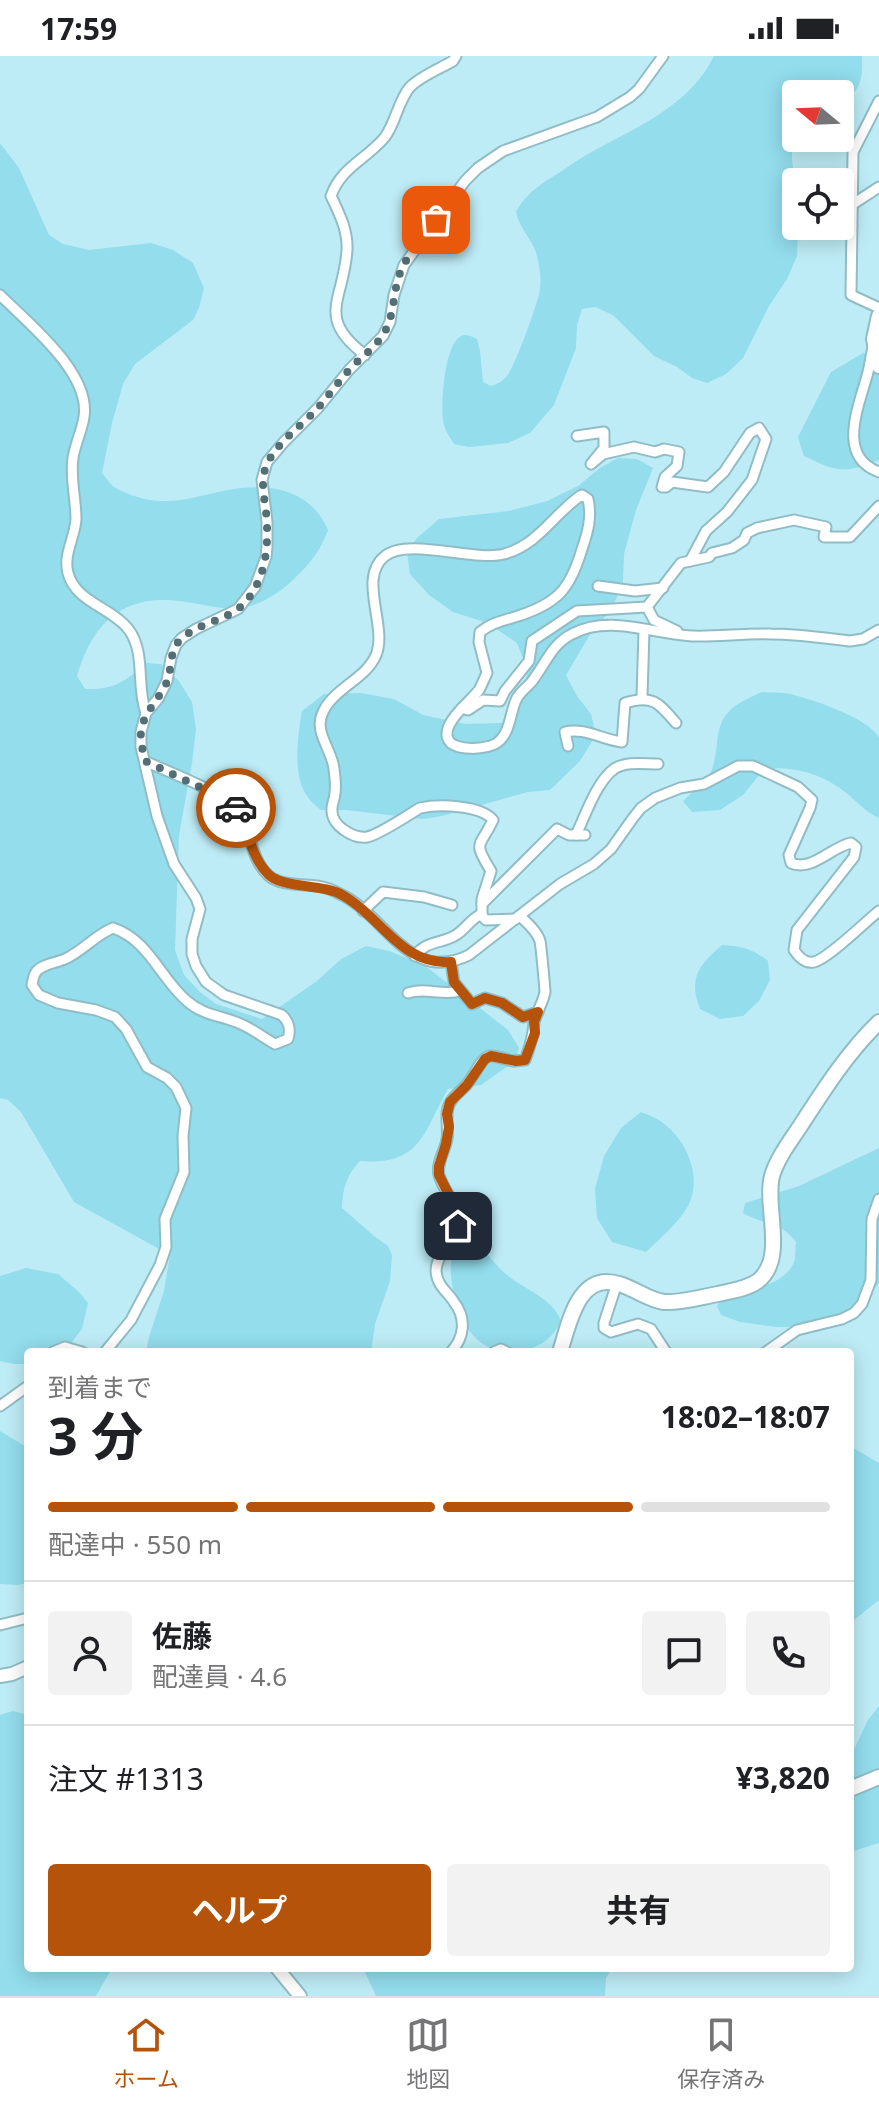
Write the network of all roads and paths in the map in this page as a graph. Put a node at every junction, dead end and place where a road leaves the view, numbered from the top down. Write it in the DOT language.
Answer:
graph roads {
  1 [pos="456,56"];
  2 [pos="663,56"];
  3 [pos="879,104"];
  4 [pos="853,168"];
  5 [pos="879,187"];
  6 [pos="854,203"];
  7 [pos="852,240"];
  8 [pos="0,295"];
  9 [pos="879,308"];
  10 [pos="879,316"];
  11 [pos="874,339"];
  12 [pos="365,355"];
  13 [pos="879,366"];
  14 [pos="577,436"];
  15 [pos="879,472"];
  16 [pos="879,506"];
  17 [pos="690,561"];
  18 [pos="598,586"];
  19 [pos="663,588"];
  20 [pos="647,607"];
  21 [pos="644,630"];
  22 [pos="879,630"];
  23 [pos="687,636"];
  24 [pos="642,697"];
  25 [pos="462,708"];
  26 [pos="146,713"];
  27 [pos="676,723"];
  28 [pos="568,746"];
  29 [pos="145,761"];
  30 [pos="658,764"];
  31 [pos="452,905"];
  32 [pos="482,909"];
  33 [pos="363,911"];
  34 [pos="879,911"];
  35 [pos="518,917"];
  36 [pos="415,956"];
  37 [pos="451,962"];
  38 [pos="460,991"];
  39 [pos="408,993"];
  40 [pos="538,1012"];
  41 [pos="879,1022"];
  42 [pos="879,1199"];
  43 [pos="617,1283"];
  44 [pos="108,1348"];
  45 [pos="455,1348"];
  46 [pos="561,1348"];
  47 [pos="663,1348"];
  48 [pos="772,1348"];
  49 [pos="24,1389"];
  50 [pos="0,1406"];
  51 [pos="24,1619"];
  52 [pos="0,1625"];
  53 [pos="24,1669"];
  54 [pos="0,1676"];
  55 [pos="879,1777"];
  56 [pos="854,1787"];
  57 [pos="280,1972"];
  58 [pos="300,1996"];
  1 -- 12 [label="street"];
  2 -- 12 [label="street"];
  3 -- 4 [label="street"];
  5 -- 6 [label="street"];
  7 -- 9 [label="street"];
  8 -- 26 [label="street"];
  10 -- 11 [label="main road"];
  11 -- 13 [label="main road"];
  11 -- 15 [label="street"];
  12 -- 26 [label="street"];
  14 -- 17 [label="street"];
  16 -- 17 [label="street"];
  17 -- 19 [label="street"];
  18 -- 19 [label="street"];
  19 -- 20 [label="street"];
  20 -- 23 [label="street"];
  20 -- 25 [label="street"];
  21 -- 23 [label="street"];
  21 -- 24 [label="street"];
  21 -- 25 [label="street"];
  22 -- 23 [label="street"];
  24 -- 27 [label="street"];
  24 -- 28 [label="street"];
  25 -- 32 [label="street"];
  26 -- 29 [label="street"];
  29 -- 33 [label="street"];
  29 -- 44 [label="street"];
  30 -- 32 [label="street"];
  31 -- 33 [label="street"];
  32 -- 35 [label="street"];
  32 -- 36 [label="street"];
  33 -- 36 [label="street"];
  34 -- 35 [label="street"];
  35 -- 37 [label="street"];
  35 -- 40 [label="street"];
  36 -- 37 [label="street"];
  37 -- 38 [label="street"];
  38 -- 39 [label="street"];
  38 -- 40 [label="street"];
  40 -- 45 [label="street"];
  41 -- 43 [label="main road"];
  42 -- 48 [label="street"];
  43 -- 46 [label="main road"];
  43 -- 47 [label="street"];
  49 -- 50 [label="street"];
  51 -- 52 [label="street"];
  53 -- 54 [label="street"];
  55 -- 56 [label="main road"];
  57 -- 58 [label="street"];
}
